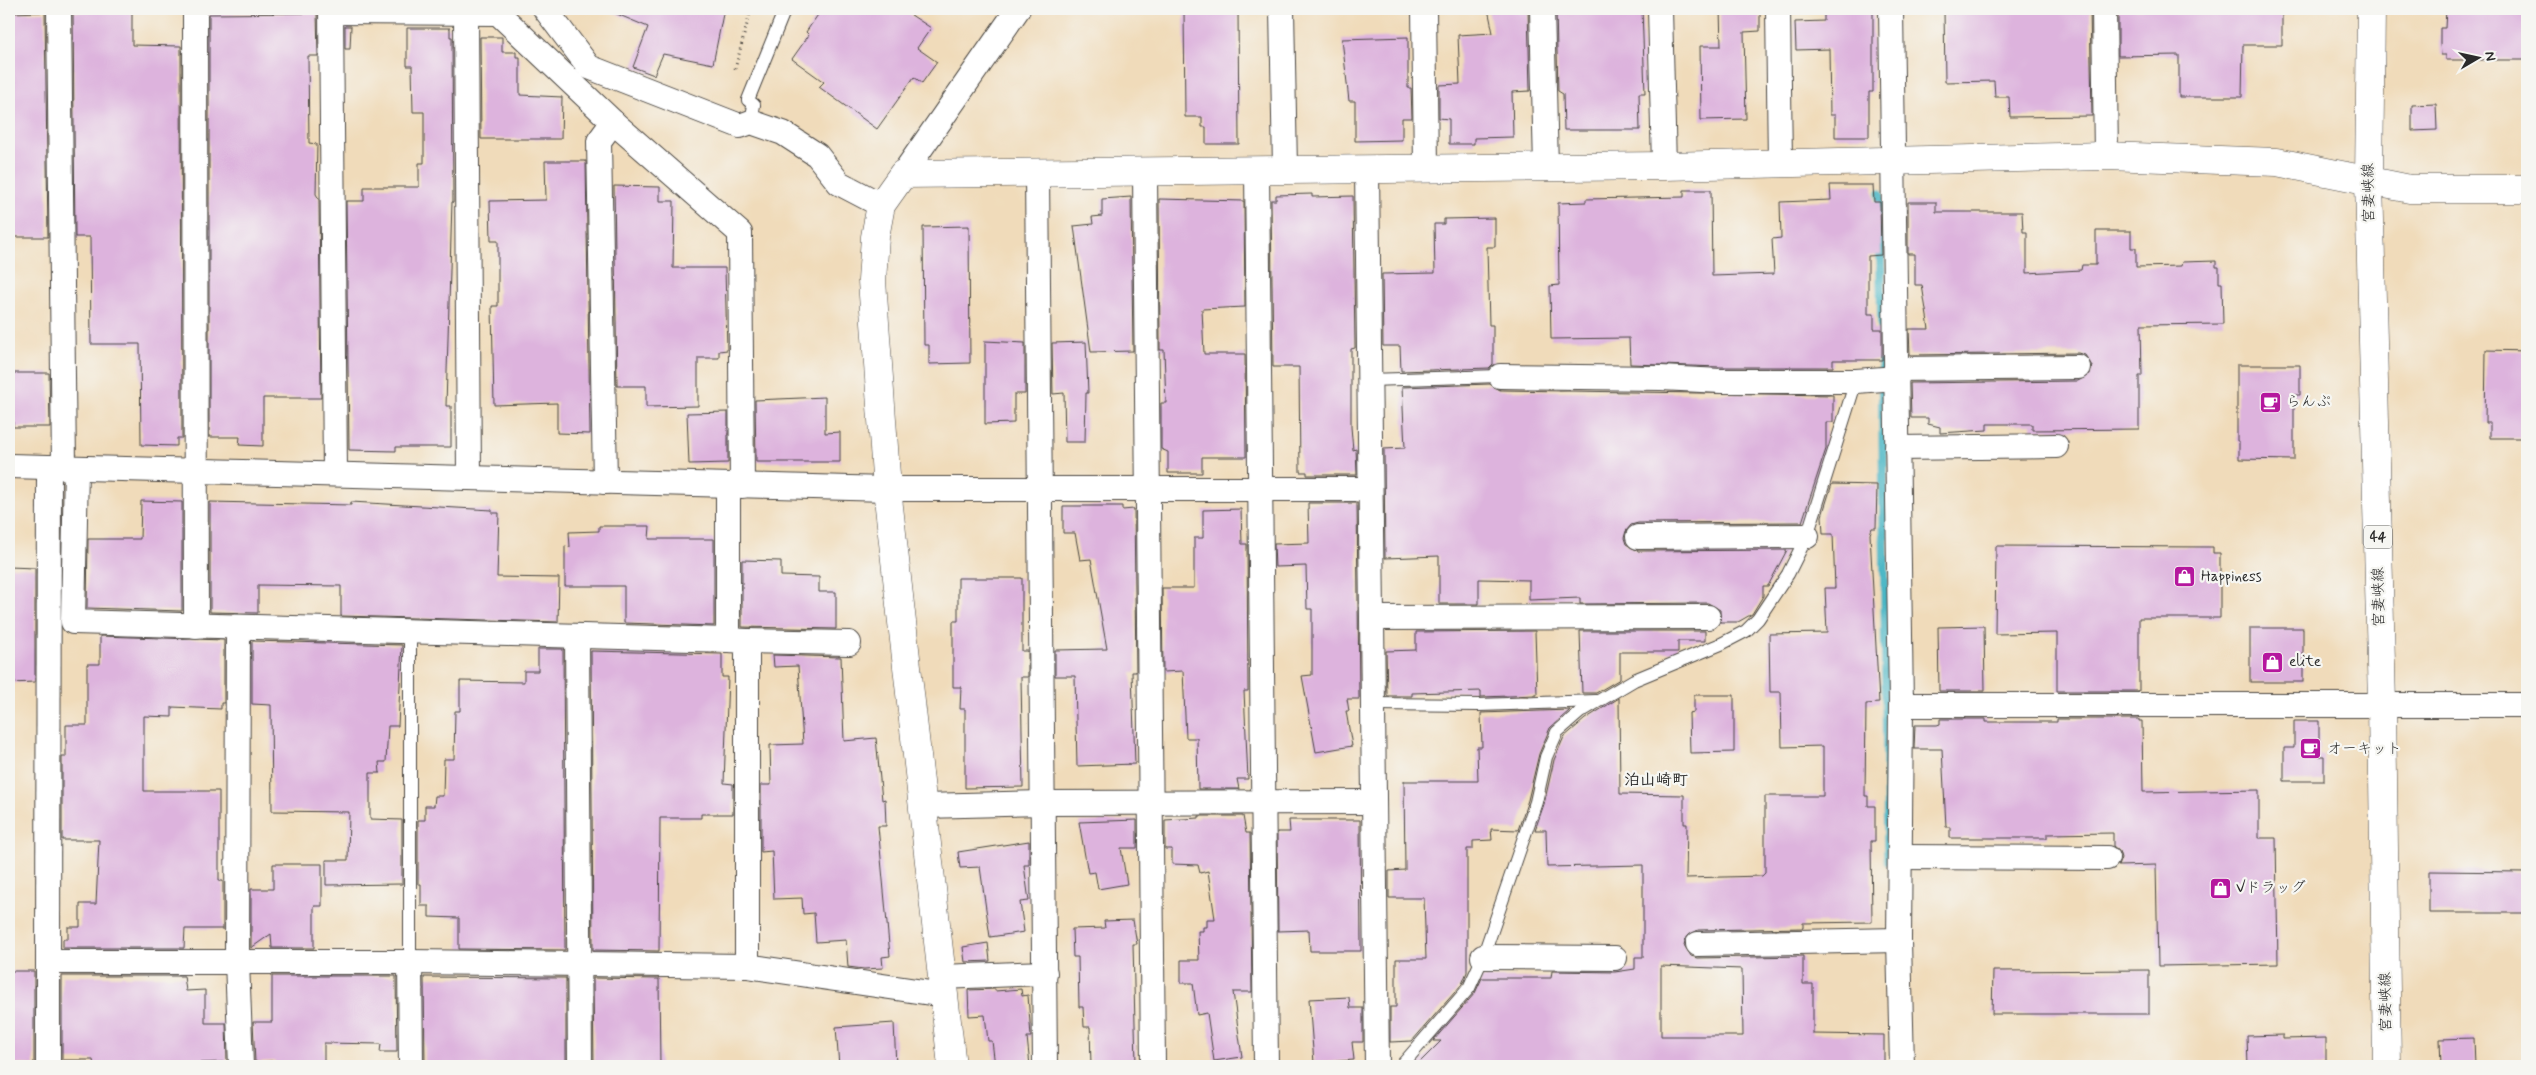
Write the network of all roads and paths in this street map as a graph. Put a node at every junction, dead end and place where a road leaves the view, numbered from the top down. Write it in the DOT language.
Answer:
graph roads {
  1 [pos="59,9"];
  2 [pos="195,9"];
  3 [pos="545,9"];
  4 [pos="785,9"];
  5 [pos="1018,9"];
  6 [pos="1282,9"];
  7 [pos="1424,9"];
  8 [pos="1542,9"];
  9 [pos="1660,9"];
  10 [pos="1778,9"];
  11 [pos="1891,9"];
  12 [pos="2104,9"];
  13 [pos="2371,9"];
  14 [pos="332,11"];
  15 [pos="466,13"];
  16 [pos="613,122"];
  17 [pos="751,122"];
  18 [pos="2106,156"];
  19 [pos="1894,160"];
  20 [pos="1780,164"];
  21 [pos="1664,166"];
  22 [pos="1426,167"];
  23 [pos="1546,167"];
  24 [pos="1367,169"];
  25 [pos="1257,170"];
  26 [pos="1285,170"];
  27 [pos="1145,172"];
  28 [pos="1037,173"];
  29 [pos="903,174"];
  30 [pos="2369,180"];
  31 [pos="2527,188"];
  32 [pos="881,205"];
  33 [pos="2078,367"];
  34 [pos="1500,376"];
  35 [pos="1884,378"];
  36 [pos="1369,380"];
  37 [pos="2056,446"];
  38 [pos="1897,448"];
  39 [pos="9,466"];
  40 [pos="63,467"];
  41 [pos="197,472"];
  42 [pos="335,474"];
  43 [pos="469,478"];
  44 [pos="605,482"];
  45 [pos="735,485"];
  46 [pos="888,489"];
  47 [pos="1370,489"];
  48 [pos="1040,490"];
  49 [pos="1148,490"];
  50 [pos="1261,490"];
  51 [pos="1807,536"];
  52 [pos="1638,537"];
  53 [pos="1708,617"];
  54 [pos="1372,618"];
  55 [pos="196,626"];
  56 [pos="238,628"];
  57 [pos="410,632"];
  58 [pos="577,636"];
  59 [pos="738,640"];
  60 [pos="849,643"];
  61 [pos="1599,701"];
  62 [pos="1373,704"];
  63 [pos="2382,704"];
  64 [pos="2527,704"];
  65 [pos="1901,705"];
  66 [pos="1262,801"];
  67 [pos="1152,802"];
  68 [pos="1374,802"];
  69 [pos="1044,803"];
  70 [pos="924,806"];
  71 [pos="1900,857"];
  72 [pos="2107,858"];
  73 [pos="1899,940"];
  74 [pos="1698,944"];
  75 [pos="1483,957"];
  76 [pos="1615,958"];
  77 [pos="237,961"];
  78 [pos="48,962"];
  79 [pos="410,962"];
  80 [pos="579,963"];
  81 [pos="747,966"];
  82 [pos="1045,973"];
  83 [pos="943,986"];
  84 [pos="48,1066"];
  85 [pos="241,1066"];
  86 [pos="411,1066"];
  87 [pos="580,1066"];
  88 [pos="952,1066"];
  89 [pos="1045,1066"];
  90 [pos="1153,1066"];
  91 [pos="1266,1066"];
  92 [pos="1377,1066"];
  93 [pos="1401,1066"];
  94 [pos="1902,1066"];
  95 [pos="2387,1066"];
  1 -- 40 [label="street"];
  2 -- 41 [label="street"];
  3 -- 17 [label="street"];
  4 -- 17 [label="lane"];
  5 -- 29 [label="street"];
  6 -- 26 [label="street"];
  7 -- 22 [label="street"];
  8 -- 23 [label="street"];
  9 -- 21 [label="street"];
  10 -- 20 [label="street"];
  11 -- 19 [label="street"];
  12 -- 18 [label="street"];
  13 -- 30 [label="street, 宮妻峡線 / 44"];
  14 -- 15 [label="street"];
  14 -- 42 [label="street"];
  15 -- 16 [label="street"];
  15 -- 43 [label="street"];
  16 -- 44 [label="street"];
  16 -- 45 [label="street"];
  17 -- 32 [label="street"];
  18 -- 19 [label="street"];
  18 -- 30 [label="street"];
  19 -- 20 [label="street"];
  19 -- 35 [label="street"];
  20 -- 21 [label="street"];
  21 -- 23 [label="street"];
  22 -- 23 [label="street"];
  22 -- 24 [label="street"];
  24 -- 26 [label="street"];
  24 -- 36 [label="street"];
  25 -- 26 [label="street"];
  25 -- 27 [label="street"];
  25 -- 50 [label="street"];
  27 -- 28 [label="street"];
  27 -- 49 [label="street"];
  28 -- 29 [label="street"];
  28 -- 48 [label="street"];
  29 -- 32 [label="street"];
  30 -- 31 [label="street"];
  30 -- 63 [label="street, 宮妻峡線 / 44"];
  32 -- 46 [label="street"];
  33 -- 35 [label="street"];
  34 -- 35 [label="street"];
  34 -- 36 [label="lane"];
  35 -- 38 [label="street"];
  35 -- 51 [label="lane"];
  36 -- 47 [label="street"];
  37 -- 38 [label="street"];
  38 -- 65 [label="street"];
  39 -- 40 [label="street"];
  40 -- 41 [label="street"];
  40 -- 55 [label="street"];
  40 -- 78 [label="street"];
  41 -- 42 [label="street"];
  41 -- 55 [label="street"];
  42 -- 43 [label="street"];
  43 -- 44 [label="street"];
  44 -- 45 [label="street"];
  45 -- 46 [label="street"];
  45 -- 59 [label="street"];
  46 -- 48 [label="street"];
  46 -- 70 [label="street"];
  47 -- 50 [label="street"];
  47 -- 54 [label="street"];
  48 -- 49 [label="street"];
  48 -- 69 [label="street"];
  49 -- 50 [label="street"];
  49 -- 67 [label="street"];
  50 -- 66 [label="street"];
  51 -- 52 [label="street"];
  51 -- 61 [label="lane"];
  53 -- 54 [label="street"];
  54 -- 62 [label="street"];
  55 -- 56 [label="street"];
  56 -- 57 [label="street"];
  56 -- 77 [label="street"];
  57 -- 58 [label="street"];
  57 -- 79 [label="lane"];
  58 -- 59 [label="street"];
  58 -- 80 [label="street"];
  59 -- 60 [label="street"];
  59 -- 81 [label="street"];
  61 -- 62 [label="lane"];
  61 -- 75 [label="lane"];
  62 -- 68 [label="street"];
  63 -- 64 [label="street"];
  63 -- 65 [label="street"];
  63 -- 95 [label="street, 宮妻峡線 / 44"];
  65 -- 71 [label="street"];
  66 -- 67 [label="street"];
  66 -- 68 [label="street"];
  66 -- 91 [label="street"];
  67 -- 69 [label="street"];
  67 -- 90 [label="street"];
  68 -- 92 [label="street"];
  69 -- 70 [label="street"];
  69 -- 82 [label="street"];
  70 -- 83 [label="street"];
  71 -- 72 [label="street"];
  71 -- 73 [label="street"];
  73 -- 74 [label="street"];
  73 -- 94 [label="street"];
  75 -- 76 [label="street"];
  75 -- 93 [label="lane"];
  77 -- 78 [label="street"];
  77 -- 79 [label="street"];
  77 -- 85 [label="street"];
  78 -- 84 [label="street"];
  79 -- 80 [label="street"];
  79 -- 86 [label="street"];
  80 -- 81 [label="street"];
  80 -- 87 [label="street"];
  81 -- 83 [label="street"];
  82 -- 83 [label="street"];
  82 -- 89 [label="street"];
  83 -- 88 [label="street"];
}
